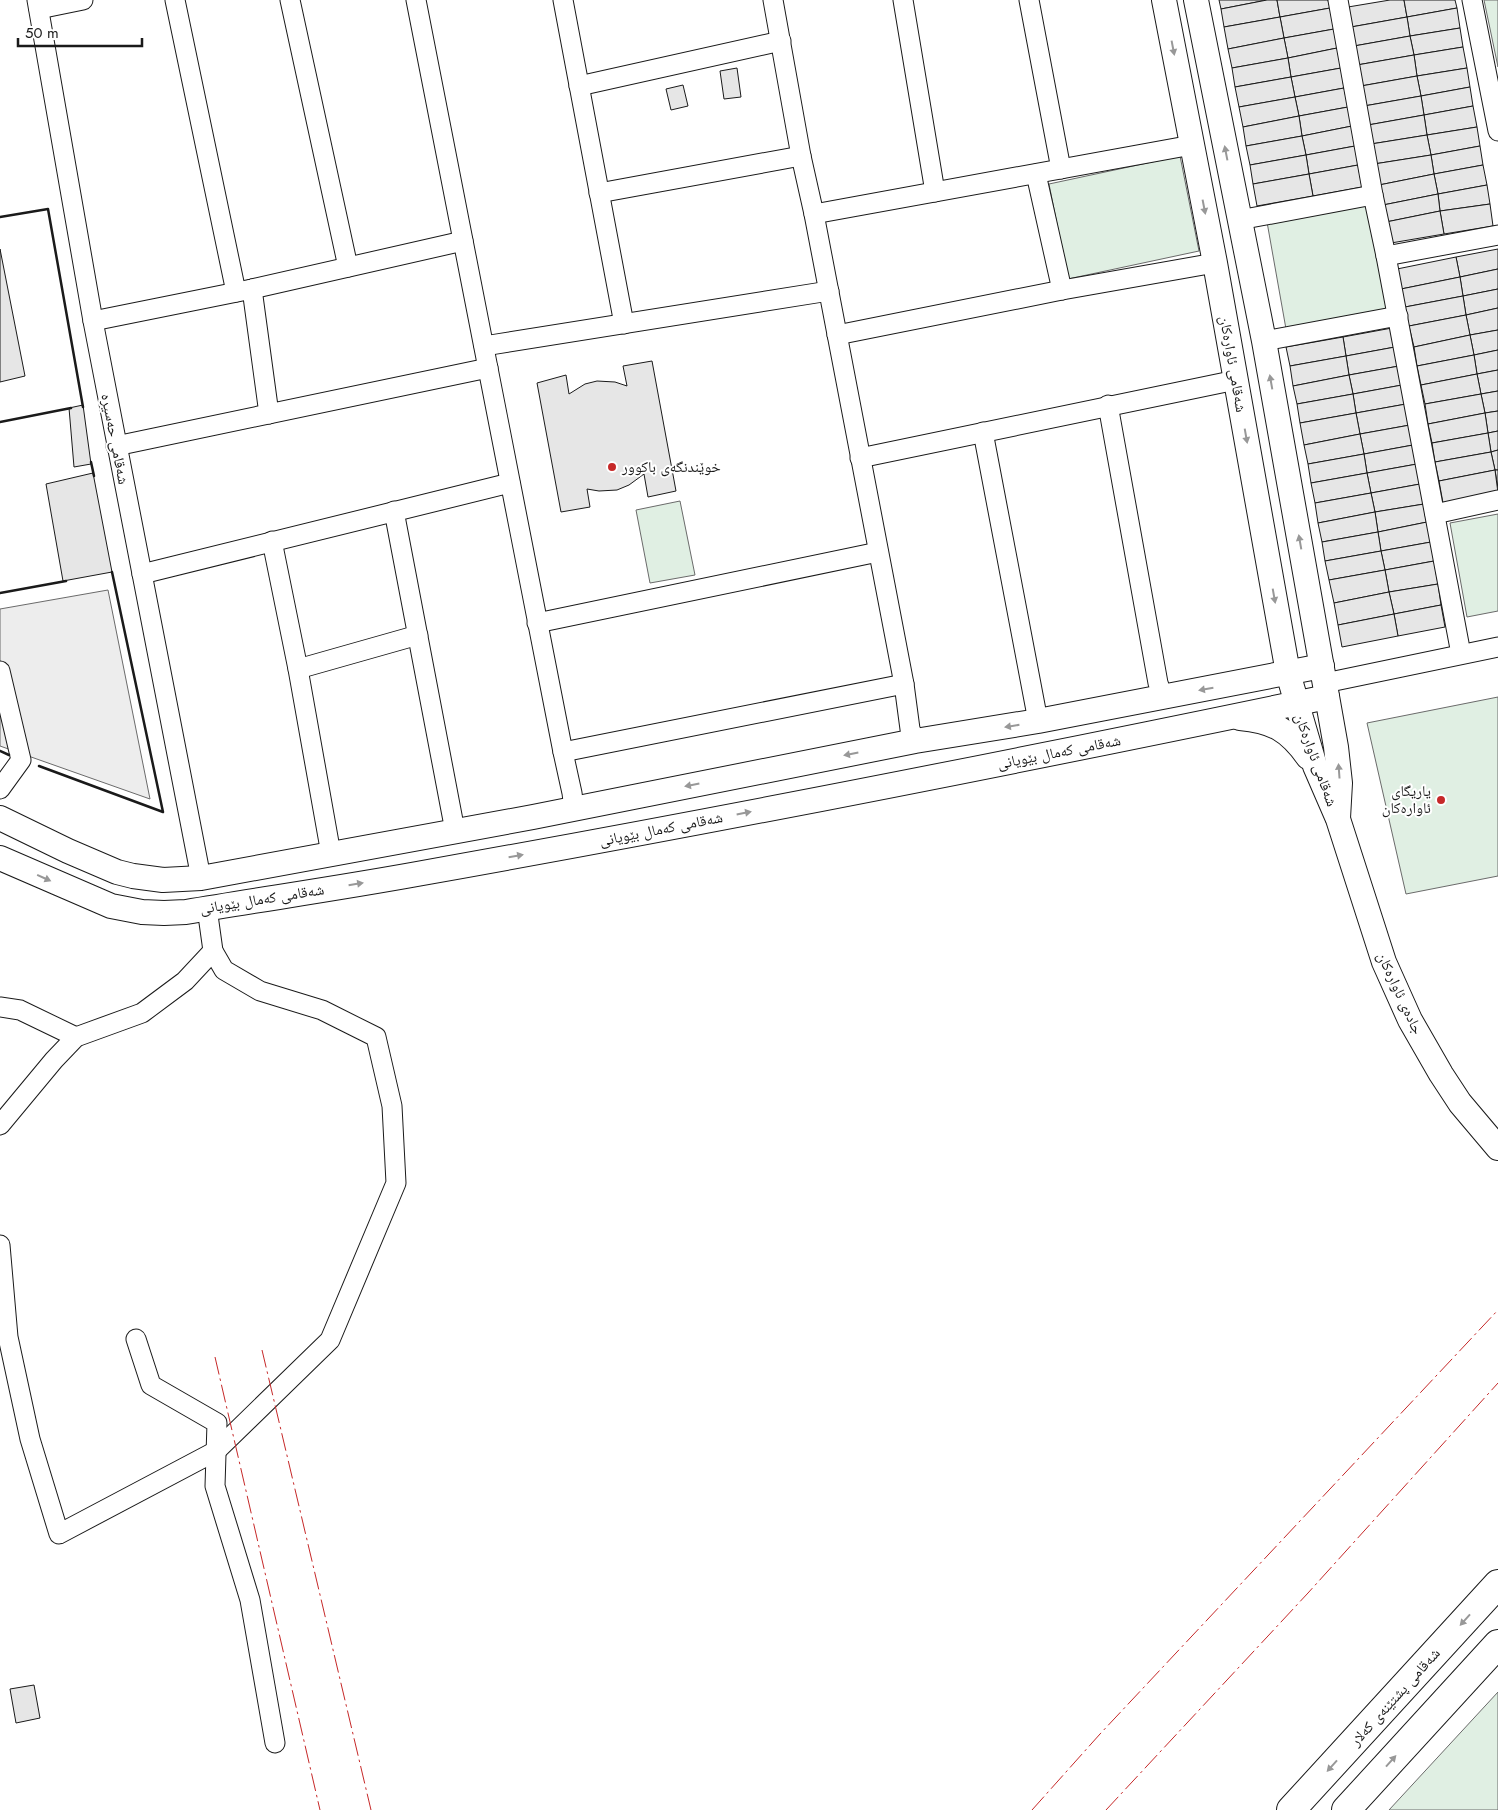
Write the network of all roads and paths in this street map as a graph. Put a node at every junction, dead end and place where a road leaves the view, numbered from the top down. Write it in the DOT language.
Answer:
graph roads {
  1 [pos="83,0"];
  2 [pos="175,0"];
  3 [pos="290,0"];
  4 [pos="416,0"];
  5 [pos="563,0"];
  6 [pos="773,0"];
  7 [pos="903,0"];
  8 [pos="1029,0"];
  9 [pos="1164,0"];
  10 [pos="1196,0"];
  11 [pos="1338,0"];
  12 [pos="1472,0"];
  13 [pos="38,4"];
  14 [pos="781,41"];
  15 [pos="579,86"];
  16 [pos="1498,131"];
  17 [pos="1192,146"];
  18 [pos="801,156"];
  19 [pos="1060,169"];
  20 [pos="1036,174"];
  21 [pos="936,192"];
  22 [pos="599,193"];
  23 [pos="1373,195"];
  24 [pos="814,214"];
  25 [pos="1240,220"];
  26 [pos="1498,235"];
  27 [pos="463,241"];
  28 [pos="1386,256"];
  29 [pos="1215,263"];
  30 [pos="348,267"];
  31 [pos="829,290"];
  32 [pos="1062,290"];
  33 [pos="244,291"];
  34 [pos="1398,316"];
  35 [pos="93,321"];
  36 [pos="624,324"];
  37 [pos="837,334"];
  38 [pos="1264,341"];
  39 [pos="484,346"];
  40 [pos="488,368"];
  41 [pos="1236,380"];
  42 [pos="1108,405"];
  43 [pos="269,414"];
  44 [pos="983,432"];
  45 [pos="116,446"];
  46 [pos="860,458"];
  47 [pos="510,483"];
  48 [pos="1498,500"];
  49 [pos="394,512"];
  50 [pos="1435,514"];
  51 [pos="272,541"];
  52 [pos="878,552"];
  53 [pos="142,574"];
  54 [pos="538,623"];
  55 [pos="418,635"];
  56 [pos="1498,647"];
  57 [pos="1461,654"];
  58 [pos="298,669"];
  59 [pos="0,671"];
  60 [pos="1288,673"];
  61 [pos="1325,682"];
  62 [pos="1241,683"];
  63 [pos="904,684"];
  64 [pos="1163,697"];
  65 [pos="1295,703"];
  66 [pos="1237,715"];
  67 [pos="1038,722"];
  68 [pos="914,741"];
  69 [pos="563,752"];
  70 [pos="1315,766"];
  71 [pos="0,789"];
  72 [pos="574,808"];
  73 [pos="0,818"];
  74 [pos="1338,819"];
  75 [pos="455,831"];
  76 [pos="408,840"];
  77 [pos="331,854"];
  78 [pos="0,858"];
  79 [pos="415,874"];
  80 [pos="201,878"];
  81 [pos="207,908"];
  82 [pos="212,950"];
  83 [pos="0,1007"];
  84 [pos="76,1037"];
  85 [pos="0,1125"];
  86 [pos="1498,1148"];
  87 [pos="0,1245"];
  88 [pos="136,1339"];
  89 [pos="216,1450"];
  90 [pos="1498,1584"];
  91 [pos="1498,1644"];
  92 [pos="275,1744"];
  93 [pos="1349,1808"];
  94 [pos="1291,1810"];
  1 -- 13 [label="street"];
  2 -- 33 [label="street"];
  3 -- 30 [label="street"];
  4 -- 27 [label="street"];
  5 -- 15 [label="street"];
  6 -- 14 [label="street"];
  7 -- 21 [label="street"];
  8 -- 19 [label="street"];
  9 -- 17 [label="main road, شەقامی ئاوارەکان, one-way"];
  25 -- 10 [label="main road, شەقامی ئاوارەکان, one-way"];
  11 -- 23 [label="street"];
  12 -- 16 [label="street"];
  13 -- 35 [label="street, شەقامی حەسیرە"];
  14 -- 15 [label="street"];
  14 -- 18 [label="street"];
  15 -- 22 [label="street"];
  17 -- 19 [label="street"];
  17 -- 29 [label="main road, شەقامی ئاوارەکان, one-way"];
  18 -- 22 [label="street"];
  18 -- 24 [label="street"];
  19 -- 20 [label="street"];
  20 -- 21 [label="street"];
  20 -- 32 [label="street"];
  21 -- 24 [label="street"];
  22 -- 36 [label="street"];
  23 -- 25 [label="street"];
  23 -- 28 [label="street"];
  24 -- 31 [label="street"];
  25 -- 38 [label="main road, شەقامی ئاوارەکان"];
  26 -- 28 [label="street"];
  27 -- 30 [label="street"];
  27 -- 39 [label="street"];
  28 -- 34 [label="street"];
  29 -- 32 [label="street"];
  29 -- 41 [label="main road, شەقامی ئاوارەکان"];
  30 -- 33 [label="street"];
  31 -- 36 [label="street"];
  31 -- 37 [label="street"];
  32 -- 37 [label="street"];
  33 -- 35 [label="street"];
  33 -- 43 [label="street"];
  34 -- 38 [label="street"];
  34 -- 50 [label="street"];
  35 -- 45 [label="street, شەقامی حەسیرە"];
  36 -- 39 [label="street"];
  37 -- 46 [label="street"];
  61 -- 38 [label="main road, شەقامی ئاوارەکان, one-way"];
  39 -- 40 [label="street"];
  40 -- 43 [label="street"];
  40 -- 47 [label="street"];
  41 -- 42 [label="street"];
  41 -- 60 [label="main road, شەقامی ئاوارەکان, one-way"];
  42 -- 44 [label="street"];
  42 -- 64 [label="street"];
  43 -- 45 [label="street"];
  44 -- 46 [label="street"];
  44 -- 67 [label="street"];
  45 -- 53 [label="street, شەقامی حەسیرە"];
  46 -- 52 [label="street"];
  47 -- 49 [label="street"];
  47 -- 54 [label="street"];
  48 -- 50 [label="street"];
  49 -- 51 [label="street"];
  49 -- 55 [label="street"];
  50 -- 57 [label="street"];
  51 -- 53 [label="street"];
  51 -- 58 [label="street"];
  52 -- 54 [label="street"];
  52 -- 63 [label="street"];
  53 -- 80 [label="street, شەقامی حەسیرە"];
  54 -- 69 [label="street"];
  55 -- 58 [label="street"];
  55 -- 75 [label="street"];
  56 -- 57 [label="street"];
  57 -- 61 [label="street"];
  58 -- 77 [label="street"];
  59 -- 71 [label="street"];
  60 -- 61 [label="main road, شەقامی کەمال بێویانی"];
  60 -- 62 [label="main road, شەقامی کەمال بێویانی"];
  60 -- 65 [label="main road, شەقامی ئاوارەکان"];
  61 -- 65 [label="main road, شەقامی کەمال بێویانی"];
  74 -- 61 [label="main road, شەقامی ئاوارەکان, one-way"];
  62 -- 64 [label="main road, شەقامی کەمال بێویانی, one-way"];
  62 -- 66 [label="main road"];
  63 -- 68 [label="street"];
  63 -- 69 [label="street"];
  64 -- 67 [label="main road, شەقامی کەمال بێویانی"];
  65 -- 66 [label="main road, شەقامی کەمال بێویانی"];
  65 -- 70 [label="main road, شەقامی ئاوارەکان"];
  66 -- 70 [label="main road"];
  79 -- 66 [label="main road, شەقامی کەمال بێویانی, one-way"];
  67 -- 68 [label="main road, شەقامی کەمال بێویانی, one-way"];
  68 -- 72 [label="main road, شەقامی کەمال بێویانی, one-way"];
  69 -- 72 [label="street"];
  70 -- 74 [label="main road, شەقامی ئاوارەکان"];
  72 -- 75 [label="main road, شەقامی کەمال بێویانی"];
  73 -- 80 [label="main road, شەقامی کەمال بێویانی"];
  74 -- 86 [label="main road, جادەی ئاوارەکان"];
  75 -- 76 [label="main road, شەقامی کەمال بێویانی"];
  76 -- 77 [label="main road, شەقامی کەمال بێویانی"];
  76 -- 79 [label="main road"];
  77 -- 80 [label="main road, شەقامی کەمال بێویانی"];
  78 -- 81 [label="main road, شەقامی کەمال بێویانی, one-way"];
  81 -- 79 [label="main road, شەقامی کەمال بێویانی, one-way"];
  81 -- 82 [label="street"];
  82 -- 84 [label="street"];
  82 -- 89 [label="street"];
  83 -- 84 [label="street"];
  84 -- 85 [label="street"];
  87 -- 89 [label="street"];
  88 -- 89 [label="street"];
  89 -- 92 [label="street"];
  90 -- 94 [label="highway, شەقامی پشتێنەی کەلار, one-way"];
  93 -- 91 [label="highway, one-way"];
}
